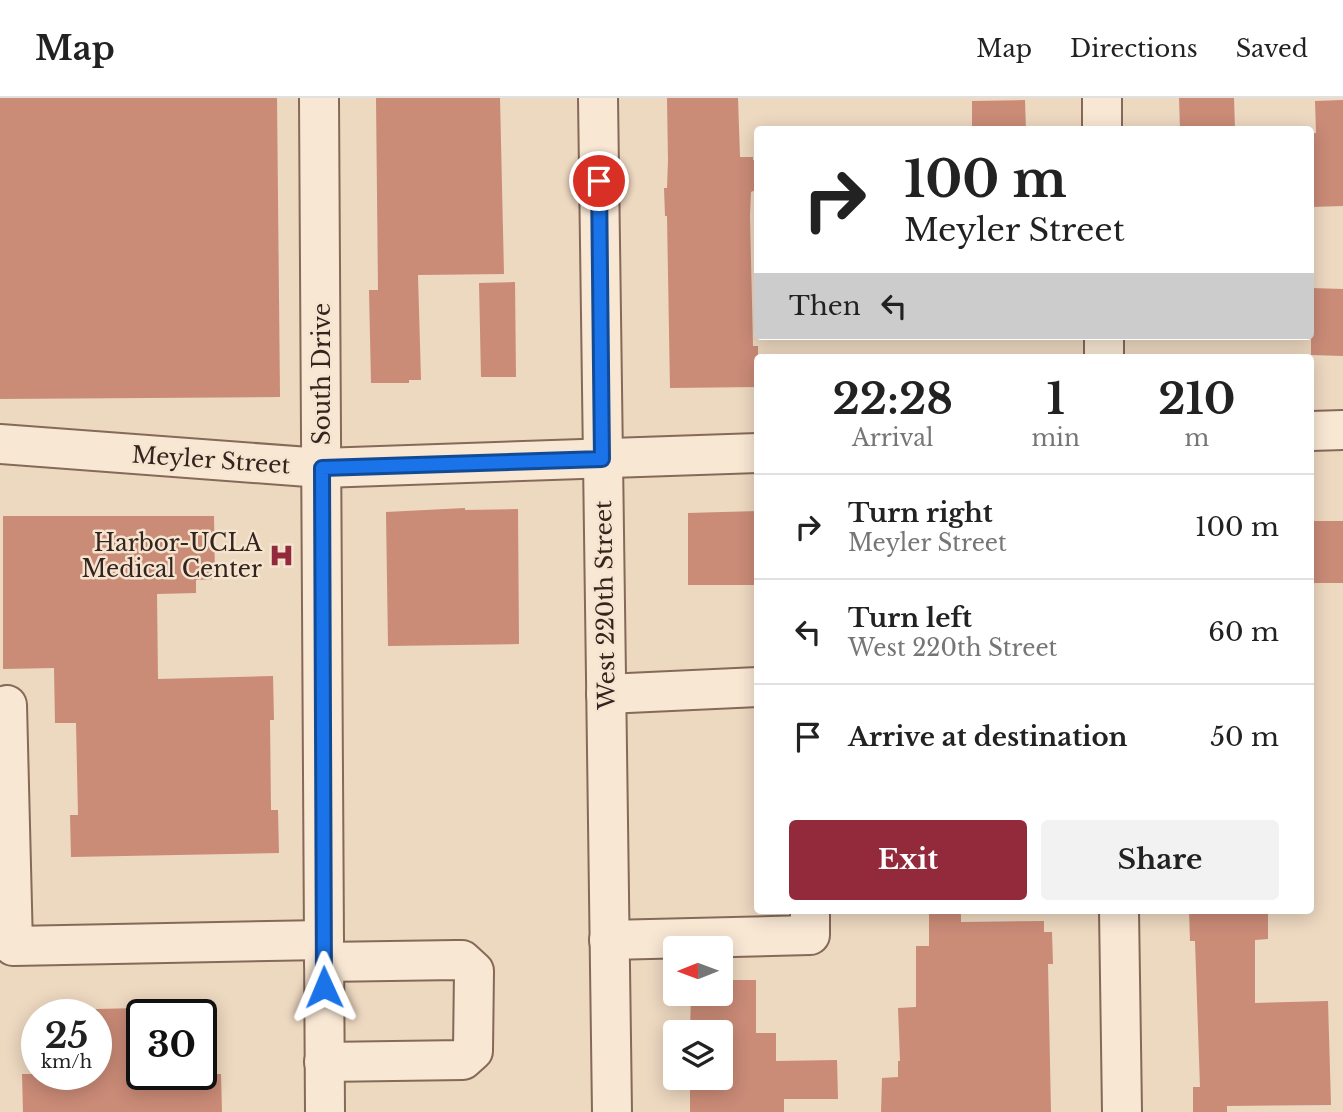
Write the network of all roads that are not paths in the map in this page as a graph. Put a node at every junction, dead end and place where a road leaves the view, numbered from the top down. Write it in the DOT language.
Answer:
graph roads {
  1 [pos="319,98"];
  2 [pos="598,98"];
  3 [pos="1102,98"];
  4 [pos="1102,126"];
  5 [pos="1343,430"];
  6 [pos="1314,431"];
  7 [pos="0,444"];
  8 [pos="754,453"];
  9 [pos="602,459"];
  10 [pos="322,468"];
  11 [pos="754,687"];
  12 [pos="606,694"];
  13 [pos="7,705"];
  14 [pos="810,914"];
  15 [pos="1119,914"];
  16 [pos="610,940"];
  17 [pos="324,951"];
  18 [pos="324,1062"];
  19 [pos="325,1112"];
  20 [pos="612,1112"];
  21 [pos="1122,1112"];
  1 -- 10 [label="street, South Drive"];
  2 -- 9 [label="street, West 220th Street"];
  3 -- 4 [label="street"];
  5 -- 6 [label="street"];
  7 -- 10 [label="street, Meyler Street"];
  8 -- 9 [label="street, Meyler Street"];
  9 -- 10 [label="street, Meyler Street"];
  9 -- 12 [label="street, West 220th Street"];
  10 -- 17 [label="street, South Drive"];
  11 -- 12 [label="street"];
  12 -- 16 [label="street, West 220th Street"];
  13 -- 17 [label="street"];
  14 -- 16 [label="street"];
  15 -- 21 [label="street"];
  16 -- 20 [label="street, West 220th Street"];
  17 -- 18 [label="street, South Drive"];
  17 -- 18 [label="street"];
  18 -- 19 [label="street, South Drive"];
}
